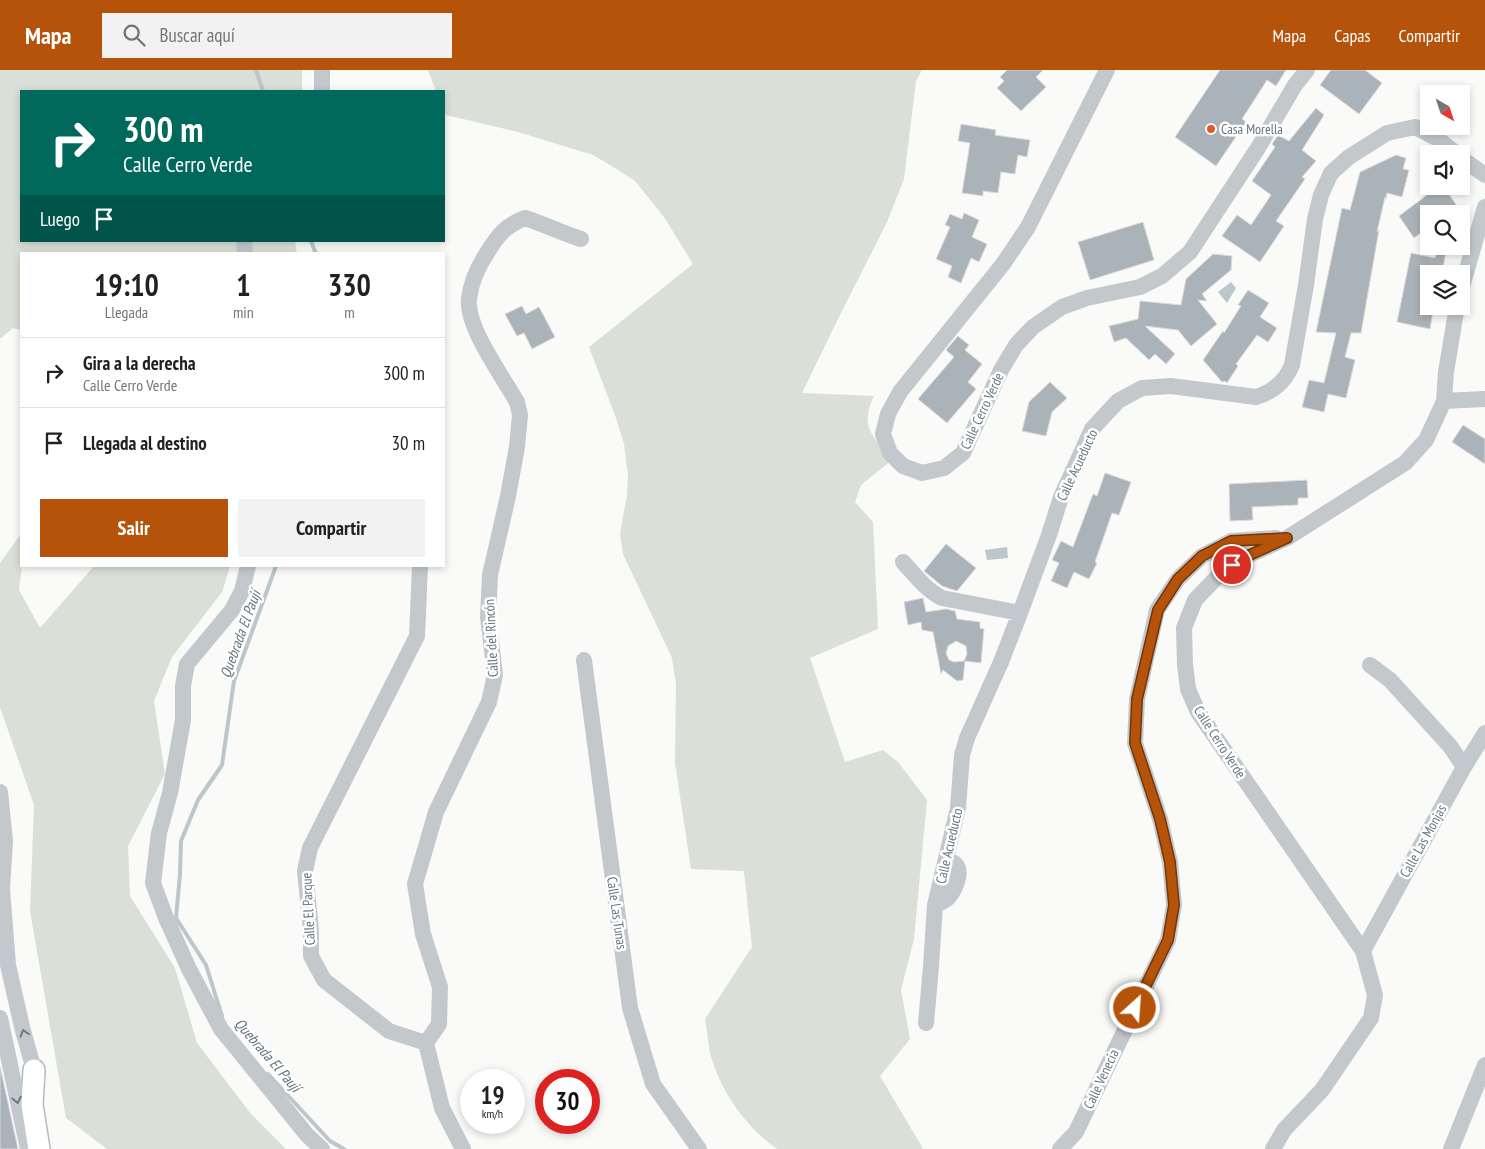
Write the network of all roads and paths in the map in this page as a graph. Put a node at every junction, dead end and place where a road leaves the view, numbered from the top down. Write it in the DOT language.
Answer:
graph roads {
  1 [pos="322,70"];
  2 [pos="1107,70"];
  3 [pos="1307,70"];
  4 [pos="322,90"];
  5 [pos="1445,145"];
  6 [pos="1470,164"];
  7 [pos="1485,175"];
  8 [pos="1485,207"];
  9 [pos="581,240"];
  10 [pos="1468,265"];
  11 [pos="1456,315"];
  12 [pos="1485,399"];
  13 [pos="1444,401"];
  14 [pos="1287,538"];
  15 [pos="903,562"];
  16 [pos="248,567"];
  17 [pos="420,567"];
  18 [pos="1020,613"];
  19 [pos="584,660"];
  20 [pos="1370,665"];
  21 [pos="1485,733"];
  22 [pos="1464,767"];
  23 [pos="0,792"];
  24 [pos="2,865"];
  25 [pos="1363,951"];
  26 [pos="0,1018"];
  27 [pos="926,1023"];
  28 [pos="426,1043"];
  29 [pos="1485,1065"];
  30 [pos="34,1070"];
  31 [pos="28,1149"];
  32 [pos="39,1149"];
  33 [pos="50,1149"];
  34 [pos="322,1149"];
  35 [pos="463,1149"];
  36 [pos="699,1149"];
  37 [pos="1060,1149"];
  38 [pos="1273,1149"];
  39 [pos="1451,1149"];
  1 -- 4 [label="street"];
  2 -- 3 [label="street, Calle Cerro Verde"];
  5 -- 18 [label="street, Calle Acueducto"];
  6 -- 7 [label="street"];
  8 -- 10 [label="street"];
  9 -- 28 [label="street, Calle del Rincón"];
  11 -- 13 [label="street, Calle Cerro Verde"];
  12 -- 13 [label="street"];
  13 -- 14 [label="street, Calle Cerro Verde"];
  14 -- 25 [label="street, Calle Cerro Verde"];
  14 -- 37 [label="street, Calle Venecia"];
  15 -- 18 [label="street"];
  16 -- 34 [label="street"];
  17 -- 28 [label="street, Calle El Parque"];
  18 -- 27 [label="street, Calle Acueducto"];
  19 -- 36 [label="street, Calle Las Tunas"];
  20 -- 22 [label="street"];
  21 -- 22 [label="street, Calle Las Monjas"];
  22 -- 25 [label="street, Calle Las Monjas"];
  23 -- 24 [label="street"];
  30 -- 24 [label="street, one-way"];
  25 -- 38 [label="street, Calle Cerro Verde"];
  26 -- 31 [label="street, one-way"];
  28 -- 35 [label="street"];
  29 -- 39 [label="street"];
  30 -- 32 [label="main road"];
  30 -- 33 [label="street"];
}
